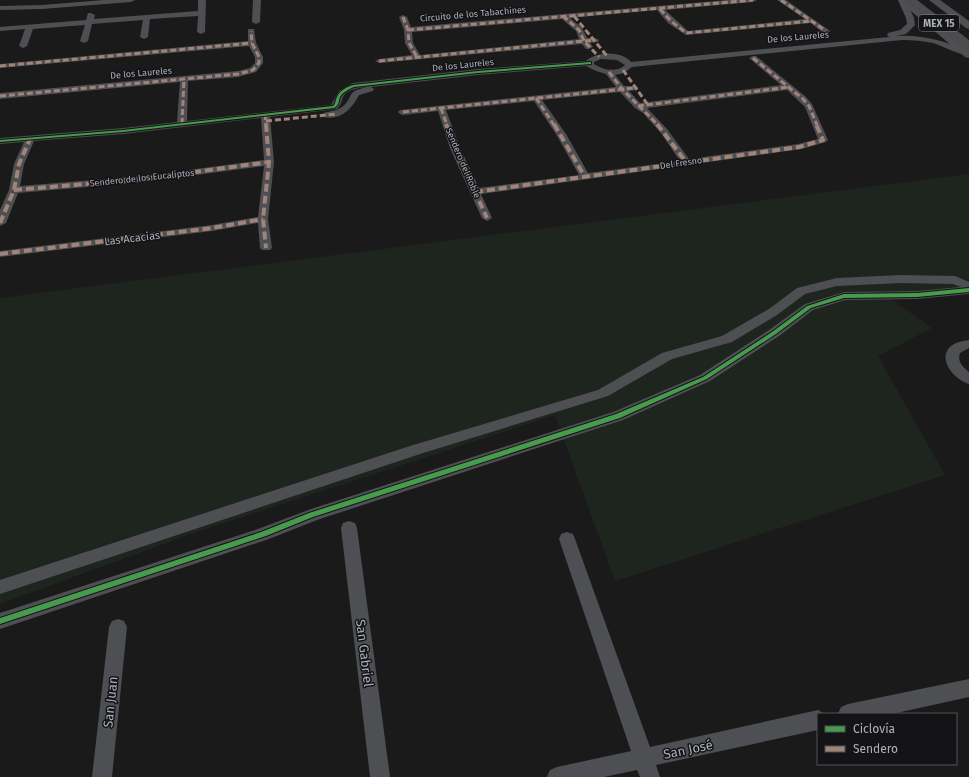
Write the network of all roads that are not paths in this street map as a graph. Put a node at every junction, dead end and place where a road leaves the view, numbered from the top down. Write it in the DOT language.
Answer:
graph roads {
  1 [pos="131,0"];
  2 [pos="202,0"];
  3 [pos="256,0"];
  4 [pos="753,0"];
  5 [pos="780,0"];
  6 [pos="902,0"];
  7 [pos="910,0"];
  8 [pos="925,0"];
  9 [pos="934,0"];
  10 [pos="94,3"];
  11 [pos="0,8"];
  12 [pos="660,9"];
  13 [pos="202,12"];
  14 [pos="563,16"];
  15 [pos="574,16"];
  16 [pos="147,17"];
  17 [pos="403,17"];
  18 [pos="811,21"];
  19 [pos="89,22"];
  20 [pos="256,22"];
  21 [pos="969,26"];
  22 [pos="30,27"];
  23 [pos="0,29"];
  24 [pos="408,30"];
  25 [pos="251,31"];
  26 [pos="826,31"];
  27 [pos="201,32"];
  28 [pos="969,33"];
  29 [pos="899,36"];
  30 [pos="144,37"];
  31 [pos="595,40"];
  32 [pos="847,40"];
  33 [pos="84,41"];
  34 [pos="584,41"];
  35 [pos="252,43"];
  36 [pos="778,43"];
  37 [pos="22,46"];
  38 [pos="785,48"];
  39 [pos="968,51"];
  40 [pos="603,56"];
  41 [pos="417,57"];
  42 [pos="752,58"];
  43 [pos="623,59"];
  44 [pos="379,60"];
  45 [pos="0,66"];
  46 [pos="592,66"];
  47 [pos="626,68"];
  48 [pos="609,72"];
  49 [pos="184,79"];
  50 [pos="789,87"];
  51 [pos="634,88"];
  52 [pos="622,89"];
  53 [pos="0,96"];
  54 [pos="536,98"];
  55 [pos="644,107"];
  56 [pos="441,108"];
  57 [pos="403,112"];
  58 [pos="266,118"];
  59 [pos="182,124"];
  60 [pos="30,139"];
  61 [pos="0,141"];
  62 [pos="269,162"];
  63 [pos="686,162"];
  64 [pos="585,177"];
  65 [pos="14,190"];
  66 [pos="475,192"];
  67 [pos="487,218"];
  68 [pos="263,219"];
  69 [pos="0,223"];
  70 [pos="266,248"];
  71 [pos="0,254"];
  72 [pos="969,286"];
  73 [pos="969,290"];
  74 [pos="969,344"];
  75 [pos="969,379"];
  76 [pos="349,528"];
  77 [pos="567,539"];
  78 [pos="0,587"];
  79 [pos="0,622"];
  80 [pos="118,627"];
  81 [pos="969,688"];
  82 [pos="853,713"];
  83 [pos="817,720"];
  84 [pos="646,768"];
  85 [pos="102,777"];
  86 [pos="380,777"];
  87 [pos="557,777"];
  1 -- 10 [label="street"];
  2 -- 13 [label="street"];
  3 -- 20 [label="street"];
  4 -- 12 [label="street, Circuito de los Tabachines"];
  5 -- 18 [label="street"];
  6 -- 29 [label="street, De los Laureles"];
  6 -- 39 [label="street"];
  7 -- 39 [label="highway, MEX 15"];
  8 -- 28 [label="highway, MEX 15"];
  9 -- 21 [label="street"];
  10 -- 11 [label="street"];
  10 -- 19 [label="street"];
  12 -- 15 [label="street, Circuito de los Tabachines"];
  12 -- 18 [label="street"];
  13 -- 16 [label="street"];
  13 -- 27 [label="street"];
  14 -- 15 [label="street, Circuito de los Tabachines"];
  14 -- 24 [label="street, Circuito de los Tabachines"];
  14 -- 34 [label="street"];
  15 -- 31 [label="street"];
  16 -- 19 [label="street"];
  16 -- 30 [label="street"];
  17 -- 24 [label="street, Circuito de los Tabachines"];
  18 -- 26 [label="street"];
  19 -- 22 [label="street"];
  19 -- 33 [label="street"];
  22 -- 23 [label="street"];
  22 -- 37 [label="street"];
  24 -- 41 [label="street, Circuito de los Tabachines"];
  25 -- 35 [label="street, De los Laureles"];
  29 -- 32 [label="street, De los Laureles"];
  29 -- 39 [label="street, De los Laureles"];
  31 -- 34 [label="street, De los Laureles"];
  31 -- 40 [label="street"];
  32 -- 36 [label="street, De los Laureles"];
  32 -- 38 [label="street, De los Laureles"];
  34 -- 40 [label="street"];
  34 -- 41 [label="street, De los Laureles"];
  35 -- 45 [label="street, De los Laureles"];
  35 -- 49 [label="street, De los Laureles"];
  36 -- 38 [label="street"];
  36 -- 43 [label="street, De los Laureles"];
  38 -- 47 [label="street, De los Laureles"];
  40 -- 43 [label="street, De los Laureles"];
  40 -- 46 [label="street"];
  41 -- 44 [label="street, De los Laureles"];
  42 -- 50 [label="street, Del Fresno"];
  43 -- 47 [label="street"];
  46 -- 48 [label="street"];
  46 -- 58 [label="street, De los Laureles"];
  46 -- 58 [label="street, De los Laureles"];
  47 -- 48 [label="street, De los Laureles"];
  47 -- 51 [label="street"];
  48 -- 52 [label="street"];
  49 -- 53 [label="street, De los Laureles"];
  49 -- 59 [label="street"];
  50 -- 55 [label="street"];
  50 -- 63 [label="street, Del Fresno"];
  51 -- 52 [label="street"];
  51 -- 55 [label="street"];
  52 -- 54 [label="street"];
  52 -- 55 [label="street"];
  54 -- 56 [label="street"];
  54 -- 64 [label="street"];
  55 -- 63 [label="street"];
  56 -- 57 [label="street"];
  56 -- 66 [label="street, Sendero del Roble"];
  58 -- 59 [label="street"];
  58 -- 62 [label="street"];
  59 -- 60 [label="street"];
  60 -- 61 [label="street"];
  60 -- 65 [label="street"];
  62 -- 65 [label="street, Sendero de los Eucaliptos"];
  62 -- 68 [label="street"];
  63 -- 64 [label="street, Del Fresno"];
  64 -- 66 [label="street, Del Fresno"];
  65 -- 69 [label="street"];
  66 -- 67 [label="street, Sendero del Roble"];
  68 -- 70 [label="street"];
  68 -- 71 [label="street, Las Acacias"];
  72 -- 78 [label="street"];
  73 -- 79 [label="street"];
  74 -- 75 [label="street"];
  76 -- 86 [label="street, San Gabriel"];
  77 -- 84 [label="street"];
  80 -- 85 [label="street, San Juan"];
  81 -- 82 [label="street"];
  83 -- 84 [label="street, San José"];
  84 -- 87 [label="street, San José"];
}
